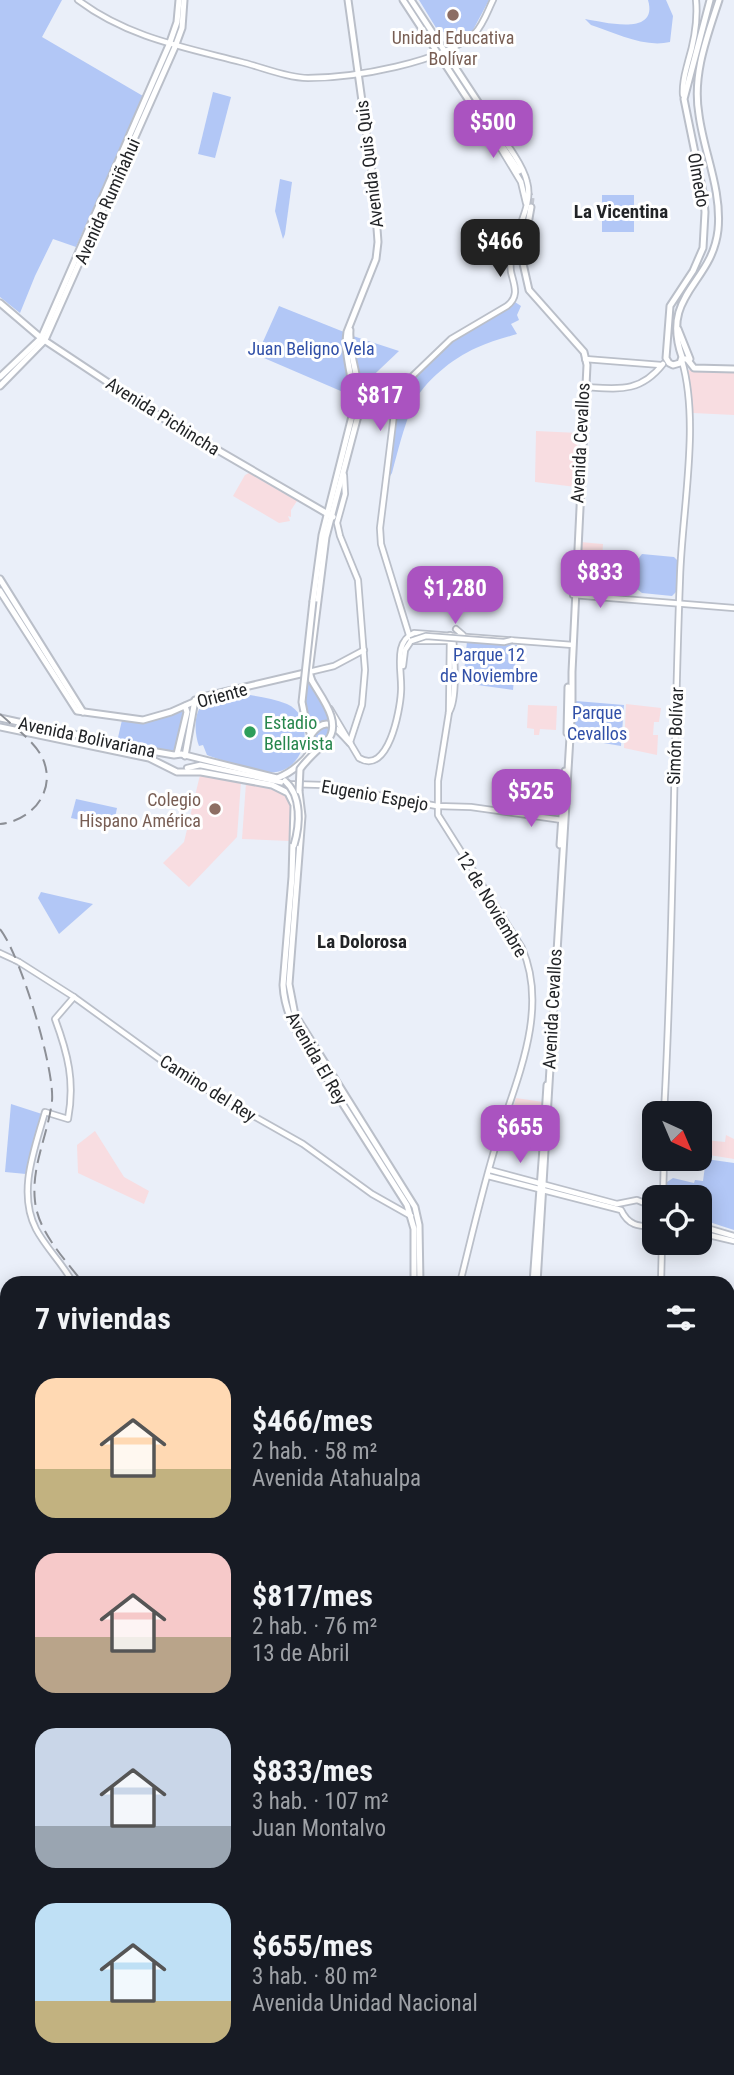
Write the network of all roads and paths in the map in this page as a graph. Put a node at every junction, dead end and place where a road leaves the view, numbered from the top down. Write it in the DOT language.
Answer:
graph roads {
  1 [pos="78,0"];
  2 [pos="181,0"];
  3 [pos="348,0"];
  4 [pos="403,0"];
  5 [pos="411,0"];
  6 [pos="493,0"];
  7 [pos="696,0"];
  8 [pos="719,0"];
  9 [pos="709,1"];
  10 [pos="172,46"];
  11 [pos="442,54"];
  12 [pos="357,73"];
  13 [pos="684,99"];
  14 [pos="477,107"];
  15 [pos="519,171"];
  16 [pos="528,207"];
  17 [pos="0,303"];
  18 [pos="351,324"];
  19 [pos="676,325"];
  20 [pos="43,339"];
  21 [pos="667,354"];
  22 [pos="681,356"];
  23 [pos="585,359"];
  24 [pos="690,359"];
  25 [pos="665,363"];
  26 [pos="697,367"];
  27 [pos="734,369"];
  28 [pos="685,371"];
  29 [pos="0,377"];
  30 [pos="0,386"];
  31 [pos="585,387"];
  32 [pos="344,475"];
  33 [pos="330,515"];
  34 [pos="0,579"];
  35 [pos="0,592"];
  36 [pos="574,595"];
  37 [pos="679,604"];
  38 [pos="734,608"];
  39 [pos="452,635"];
  40 [pos="413,638"];
  41 [pos="512,640"];
  42 [pos="572,645"];
  43 [pos="364,650"];
  44 [pos="309,672"];
  45 [pos="59,678"];
  46 [pos="195,700"];
  47 [pos="185,706"];
  48 [pos="0,718"];
  49 [pos="0,727"];
  50 [pos="311,735"];
  51 [pos="350,743"];
  52 [pos="175,755"];
  53 [pos="185,756"];
  54 [pos="172,769"];
  55 [pos="185,770"];
  56 [pos="283,779"];
  57 [pos="272,785"];
  58 [pos="437,806"];
  59 [pos="563,820"];
  60 [pos="297,845"];
  61 [pos="0,953"];
  62 [pos="74,997"];
  63 [pos="664,1101"];
  64 [pos="489,1173"];
  65 [pos="541,1187"];
  66 [pos="642,1202"];
  67 [pos="412,1217"];
  68 [pos="418,1220"];
  69 [pos="642,1225"];
  70 [pos="712,1230"];
  71 [pos="712,1236"];
  72 [pos="734,1236"];
  73 [pos="734,1241"];
  74 [pos="662,1255"];
  75 [pos="68,1276"];
  76 [pos="413,1276"];
  77 [pos="420,1276"];
  78 [pos="462,1276"];
  79 [pos="535,1276"];
  80 [pos="661,1276"];
  1 -- 10 [label="street"];
  2 -- 10 [label="main road, Avenida Rumiñahui"];
  3 -- 12 [label="main road, Avenida Quis Quis"];
  4 -- 11 [label="main road"];
  5 -- 11 [label="main road"];
  6 -- 11 [label="street"];
  7 -- 13 [label="street, Olmedo"];
  8 -- 19 [label="main road"];
  9 -- 13 [label="main road"];
  10 -- 12 [label="street"];
  10 -- 20 [label="main road, Avenida Rumiñahui"];
  11 -- 12 [label="street"];
  11 -- 14 [label="main road"];
  12 -- 18 [label="main road, Avenida Quis Quis"];
  13 -- 21 [label="main road, Olmedo"];
  14 -- 15 [label="main road"];
  14 -- 16 [label="street"];
  16 -- 23 [label="main road"];
  16 -- 40 [label="street"];
  17 -- 20 [label="main road, Avenida Pichincha"];
  18 -- 32 [label="main road, Avenida Quis Quis"];
  18 -- 33 [label="main road, Avenida Quis Quis"];
  19 -- 22 [label="main road"];
  19 -- 24 [label="main road"];
  20 -- 29 [label="main road, Avenida Rumiñahui"];
  20 -- 30 [label="main road, Avenida Rumiñahui"];
  20 -- 33 [label="main road, Avenida Pichincha"];
  21 -- 22 [label="main road"];
  21 -- 25 [label="main road, Olmedo"];
  22 -- 24 [label="main road"];
  22 -- 25 [label="main road"];
  22 -- 26 [label="main road"];
  22 -- 28 [label="street, Simón Bolívar"];
  23 -- 25 [label="street"];
  23 -- 31 [label="main road, Avenida Cevallos"];
  24 -- 26 [label="main road"];
  25 -- 31 [label="street"];
  26 -- 27 [label="main road"];
  26 -- 28 [label="main road"];
  28 -- 37 [label="street, Simón Bolívar"];
  31 -- 36 [label="main road, Avenida Cevallos"];
  32 -- 33 [label="main road, Avenida Quis Quis"];
  32 -- 43 [label="street"];
  33 -- 44 [label="main road, Avenida Quis Quis"];
  33 -- 50 [label="main road, Avenida Quis Quis, bridge"];
  34 -- 45 [label="main road"];
  35 -- 45 [label="main road"];
  36 -- 37 [label="street"];
  36 -- 42 [label="main road, Avenida Cevallos"];
  37 -- 38 [label="street"];
  37 -- 63 [label="street, Simón Bolívar"];
  39 -- 40 [label="street"];
  39 -- 41 [label="street"];
  39 -- 58 [label="street"];
  40 -- 41 [label="street, bridge"];
  40 -- 51 [label="street"];
  41 -- 42 [label="street"];
  42 -- 59 [label="main road, Avenida Cevallos"];
  43 -- 44 [label="street, Oriente"];
  43 -- 51 [label="street"];
  44 -- 46 [label="main road, Oriente"];
  44 -- 51 [label="street"];
  44 -- 60 [label="main road, bridge"];
  45 -- 47 [label="main road, Oriente"];
  46 -- 47 [label="main road, Oriente"];
  46 -- 53 [label="main road"];
  47 -- 52 [label="main road"];
  48 -- 52 [label="main road, Avenida Bolivariana"];
  49 -- 54 [label="main road, Avenida Bolivariana"];
  50 -- 51 [label="main road"];
  50 -- 56 [label="main road"];
  52 -- 53 [label="main road, Avenida Bolivariana"];
  52 -- 54 [label="main road, Avenida Bolivariana"];
  53 -- 55 [label="main road"];
  53 -- 56 [label="main road, Avenida Bolivariana"];
  54 -- 55 [label="main road, Avenida Bolivariana"];
  55 -- 57 [label="main road, Avenida Bolivariana"];
  55 -- 58 [label="street, Eugenio Espejo"];
  56 -- 60 [label="main road, bridge"];
  57 -- 60 [label="main road, Avenida El Rey"];
  58 -- 59 [label="street, Eugenio Espejo"];
  58 -- 64 [label="street, 12 de Noviembre"];
  59 -- 65 [label="main road, Avenida Cevallos"];
  60 -- 67 [label="main road, Avenida El Rey"];
  60 -- 68 [label="main road, Avenida El Rey"];
  61 -- 62 [label="street, Camino del Rey"];
  62 -- 67 [label="street, Camino del Rey"];
  62 -- 75 [label="street"];
  64 -- 65 [label="street"];
  64 -- 78 [label="street, 12 de Noviembre"];
  65 -- 66 [label="street"];
  65 -- 69 [label="street"];
  65 -- 79 [label="main road, Avenida Cevallos"];
  67 -- 68 [label="street, Camino del Rey"];
  67 -- 76 [label="main road, Avenida El Rey"];
  68 -- 77 [label="main road, Avenida El Rey"];
  70 -- 72 [label="street"];
  71 -- 73 [label="street"];
  74 -- 80 [label="street"];
}
